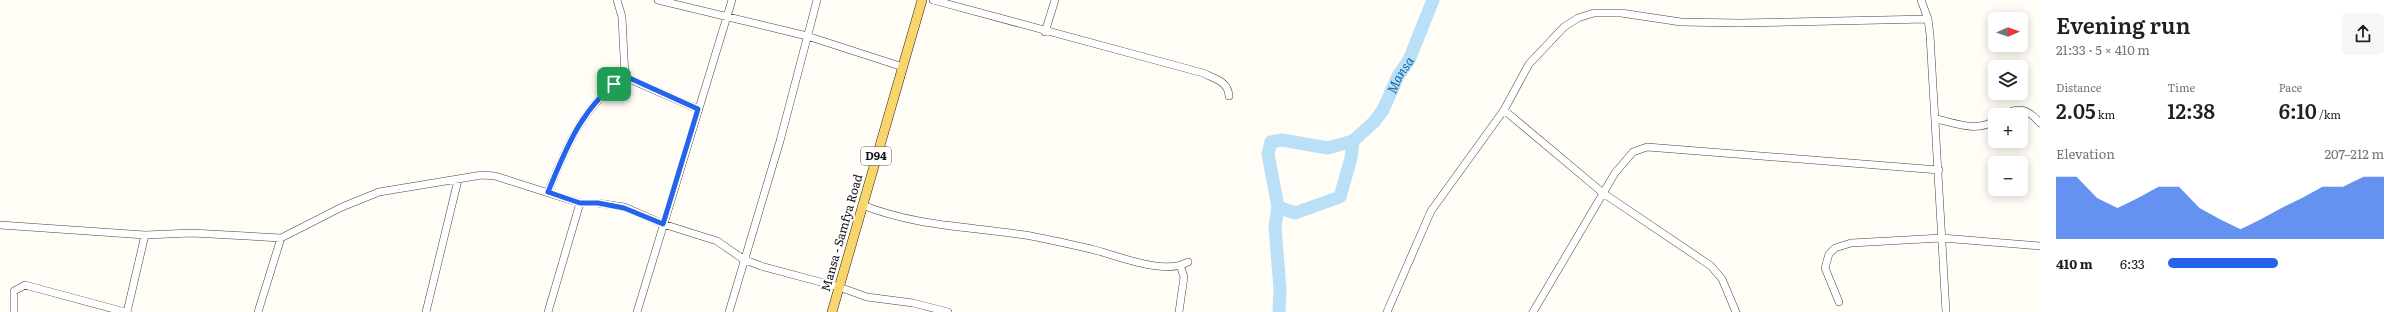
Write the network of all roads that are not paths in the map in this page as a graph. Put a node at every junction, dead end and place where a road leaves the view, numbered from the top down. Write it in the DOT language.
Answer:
graph roads {
  1 [pos="617,0"];
  2 [pos="658,0"];
  3 [pos="732,0"];
  4 [pos="817,0"];
  5 [pos="922,0"];
  6 [pos="933,0"];
  7 [pos="1054,0"];
  8 [pos="1921,0"];
  9 [pos="728,16"];
  10 [pos="1928,18"];
  11 [pos="1045,32"];
  12 [pos="807,36"];
  13 [pos="903,67"];
  14 [pos="625,76"];
  15 [pos="1229,96"];
  16 [pos="698,109"];
  17 [pos="1504,110"];
  18 [pos="2028,113"];
  19 [pos="1936,119"];
  20 [pos="2040,123"];
  21 [pos="1988,125"];
  22 [pos="1939,170"];
  23 [pos="458,180"];
  24 [pos="548,192"];
  25 [pos="1603,193"];
  26 [pos="580,203"];
  27 [pos="862,204"];
  28 [pos="663,224"];
  29 [pos="0,225"];
  30 [pos="144,235"];
  31 [pos="281,238"];
  32 [pos="1942,238"];
  33 [pos="2040,246"];
  34 [pos="743,259"];
  35 [pos="1188,262"];
  36 [pos="1180,265"];
  37 [pos="839,287"];
  38 [pos="1840,302"];
  39 [pos="14,312"];
  40 [pos="126,312"];
  41 [pos="258,312"];
  42 [pos="426,312"];
  43 [pos="548,312"];
  44 [pos="637,312"];
  45 [pos="729,312"];
  46 [pos="832,312"];
  47 [pos="948,312"];
  48 [pos="1179,312"];
  49 [pos="1387,312"];
  50 [pos="1533,312"];
  51 [pos="1736,312"];
  52 [pos="1946,312"];
  1 -- 14 [label="street"];
  2 -- 9 [label="street"];
  3 -- 9 [label="street"];
  4 -- 12 [label="street"];
  5 -- 13 [label="main road, Mansa - Samfya Road / D94"];
  6 -- 11 [label="street"];
  7 -- 11 [label="street"];
  8 -- 10 [label="street"];
  9 -- 12 [label="street"];
  9 -- 16 [label="street"];
  10 -- 17 [label="street"];
  10 -- 19 [label="street"];
  11 -- 15 [label="street"];
  12 -- 13 [label="street"];
  12 -- 34 [label="street"];
  13 -- 27 [label="main road, Mansa - Samfya Road / D94"];
  14 -- 16 [label="street"];
  14 -- 24 [label="street"];
  16 -- 28 [label="street"];
  17 -- 25 [label="street"];
  17 -- 49 [label="street"];
  18 -- 20 [label="street"];
  19 -- 21 [label="street"];
  19 -- 22 [label="street"];
  22 -- 25 [label="street"];
  22 -- 32 [label="street"];
  23 -- 24 [label="street"];
  23 -- 31 [label="street"];
  23 -- 42 [label="street"];
  24 -- 26 [label="street"];
  25 -- 50 [label="street"];
  25 -- 51 [label="street"];
  26 -- 28 [label="street"];
  26 -- 43 [label="street"];
  27 -- 36 [label="street"];
  27 -- 37 [label="main road, Mansa - Samfya Road / D94"];
  28 -- 34 [label="street"];
  28 -- 44 [label="street"];
  29 -- 30 [label="street"];
  30 -- 31 [label="street"];
  30 -- 40 [label="street"];
  31 -- 41 [label="street"];
  32 -- 33 [label="street"];
  32 -- 38 [label="street"];
  32 -- 52 [label="street"];
  34 -- 37 [label="street"];
  34 -- 45 [label="street"];
  35 -- 36 [label="street"];
  36 -- 48 [label="street"];
  37 -- 46 [label="main road, Mansa - Samfya Road / D94"];
  37 -- 47 [label="street"];
  39 -- 40 [label="street"];
}
